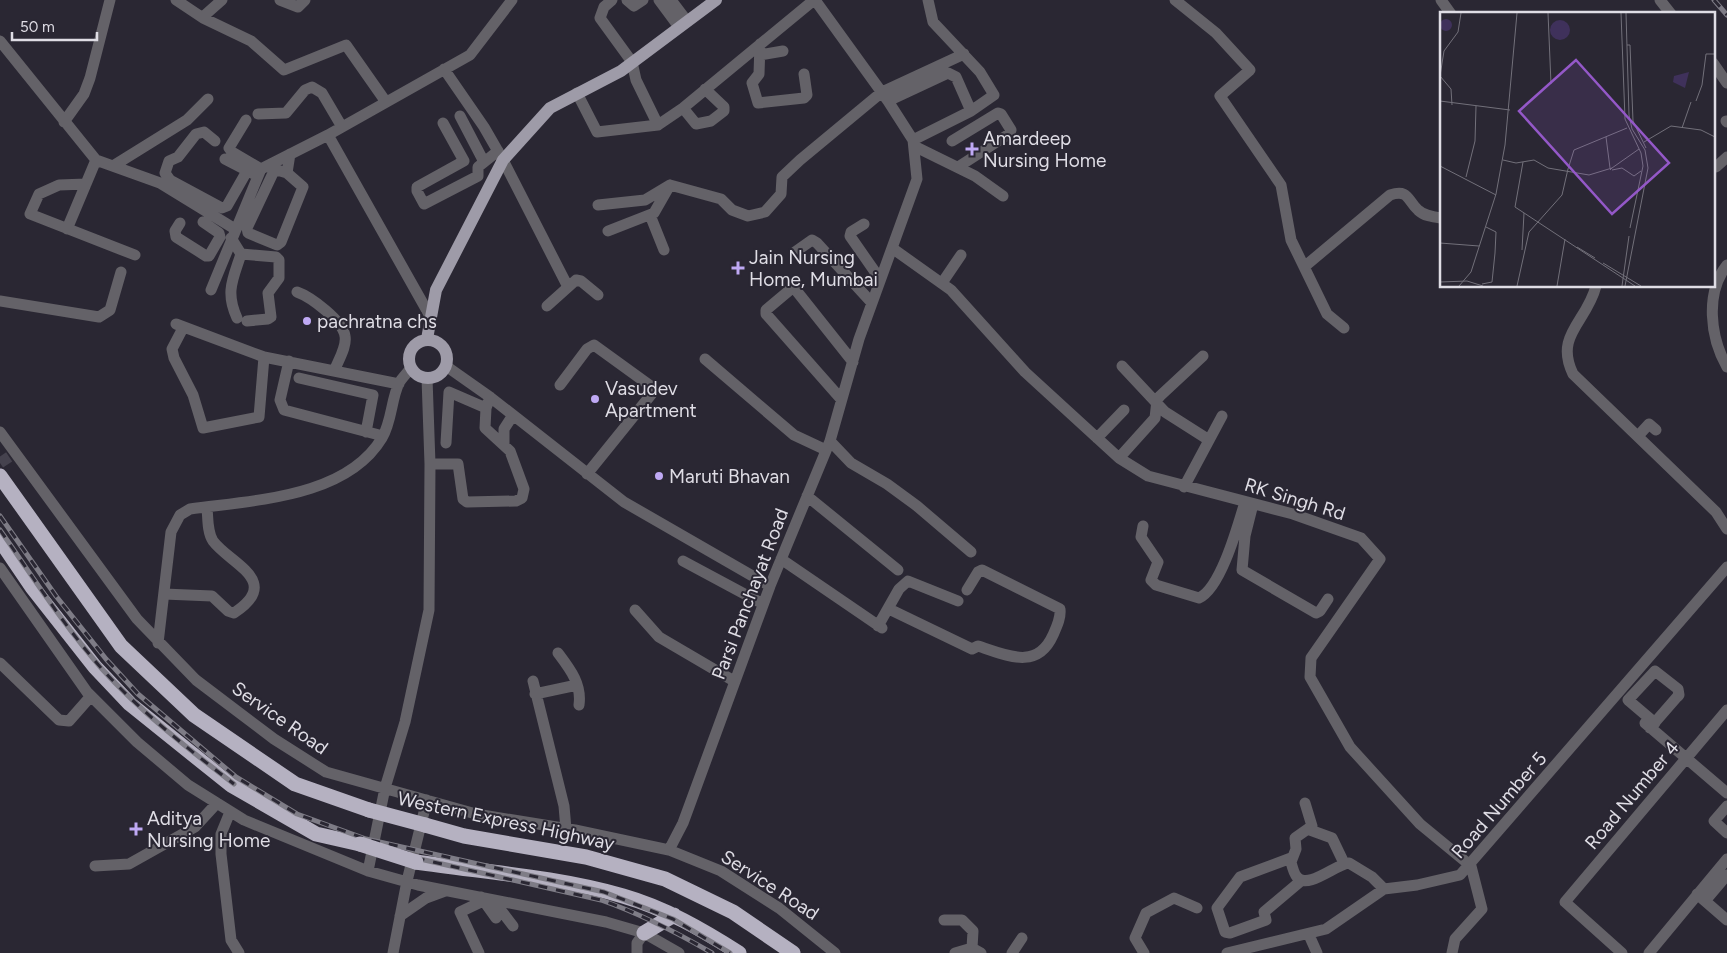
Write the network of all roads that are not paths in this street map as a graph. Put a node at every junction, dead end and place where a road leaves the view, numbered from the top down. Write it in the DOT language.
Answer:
graph roads {
  1 [pos="110,0"];
  2 [pos="176,0"];
  3 [pos="189,0"];
  4 [pos="222,0"];
  5 [pos="280,0"];
  6 [pos="305,0"];
  7 [pos="512,0"];
  8 [pos="612,0"];
  9 [pos="627,0"];
  10 [pos="642,0"];
  11 [pos="659,0"];
  12 [pos="671,0"];
  13 [pos="716,0"];
  14 [pos="814,0"];
  15 [pos="928,0"];
  16 [pos="1175,0"];
  17 [pos="1441,0"];
  18 [pos="1660,0"];
  19 [pos="1450,12"];
  20 [pos="1669,12"];
  21 [pos="204,17"];
  22 [pos="683,24"];
  23 [pos="0,41"];
  24 [pos="760,50"];
  25 [pos="783,51"];
  26 [pos="3,54"];
  27 [pos="964,54"];
  28 [pos="632,62"];
  29 [pos="1715,67"];
  30 [pos="444,69"];
  31 [pos="804,74"];
  32 [pos="1727,83"];
  33 [pos="705,89"];
  34 [pos="577,93"];
  35 [pos="885,97"];
  36 [pos="208,99"];
  37 [pos="386,102"];
  38 [pos="683,108"];
  39 [pos="971,111"];
  40 [pos="258,114"];
  41 [pos="460,116"];
  42 [pos="246,120"];
  43 [pos="64,122"];
  44 [pos="444,123"];
  45 [pos="658,125"];
  46 [pos="342,127"];
  47 [pos="328,135"];
  48 [pos="215,141"];
  49 [pos="952,141"];
  50 [pos="915,144"];
  51 [pos="292,152"];
  52 [pos="500,156"];
  53 [pos="274,157"];
  54 [pos="1727,157"];
  55 [pos="225,159"];
  56 [pos="96,160"];
  57 [pos="484,162"];
  58 [pos="113,166"];
  59 [pos="958,167"];
  60 [pos="1714,167"];
  61 [pos="255,172"];
  62 [pos="287,173"];
  63 [pos="86,184"];
  64 [pos="670,185"];
  65 [pos="1003,196"];
  66 [pos="598,205"];
  67 [pos="650,215"];
  68 [pos="1440,218"];
  69 [pos="207,219"];
  70 [pos="180,223"];
  71 [pos="864,224"];
  72 [pos="68,229"];
  73 [pos="608,231"];
  74 [pos="233,234"];
  75 [pos="892,248"];
  76 [pos="664,250"];
  77 [pos="212,251"];
  78 [pos="795,252"];
  79 [pos="241,254"];
  80 [pos="135,255"];
  81 [pos="961,255"];
  82 [pos="224,257"];
  83 [pos="1727,264"];
  84 [pos="1304,267"];
  85 [pos="121,272"];
  86 [pos="880,279"];
  87 [pos="942,283"];
  88 [pos="568,287"];
  89 [pos="1595,288"];
  90 [pos="230,291"];
  91 [pos="297,292"];
  92 [pos="598,295"];
  93 [pos="0,301"];
  94 [pos="872,303"];
  95 [pos="547,306"];
  96 [pos="430,316"];
  97 [pos="1344,328"];
  98 [pos="427,339"];
  99 [pos="1203,356"];
  100 [pos="264,357"];
  101 [pos="705,359"];
  102 [pos="289,361"];
  103 [pos="852,362"];
  104 [pos="446,366"];
  105 [pos="1122,366"];
  106 [pos="1727,366"];
  107 [pos="411,368"];
  108 [pos="335,369"];
  109 [pos="299,378"];
  110 [pos="427,378"];
  111 [pos="399,384"];
  112 [pos="560,385"];
  113 [pos="490,397"];
  114 [pos="842,399"];
  115 [pos="1157,404"];
  116 [pos="486,408"];
  117 [pos="1124,410"];
  118 [pos="513,415"];
  119 [pos="1222,416"];
  120 [pos="1649,423"];
  121 [pos="0,432"];
  122 [pos="366,432"];
  123 [pos="383,436"];
  124 [pos="1638,436"];
  125 [pos="1097,438"];
  126 [pos="1209,440"];
  127 [pos="429,441"];
  128 [pos="504,444"];
  129 [pos="828,445"];
  130 [pos="1119,458"];
  131 [pos="430,464"];
  132 [pos="588,474"];
  133 [pos="0,476"];
  134 [pos="1184,487"];
  135 [pos="807,496"];
  136 [pos="1249,503"];
  137 [pos="207,507"];
  138 [pos="1724,519"];
  139 [pos="1143,526"];
  140 [pos="0,540"];
  141 [pos="971,552"];
  142 [pos="781,559"];
  143 [pos="683,561"];
  144 [pos="1727,567"];
  145 [pos="0,568"];
  146 [pos="898,570"];
  147 [pos="770,586"];
  148 [pos="967,590"];
  149 [pos="164,594"];
  150 [pos="1328,599"];
  151 [pos="958,601"];
  152 [pos="763,604"];
  153 [pos="889,608"];
  154 [pos="635,610"];
  155 [pos="158,643"];
  156 [pos="558,654"];
  157 [pos="0,663"];
  158 [pos="533,681"];
  159 [pos="734,681"];
  160 [pos="1637,681"];
  161 [pos="578,685"];
  162 [pos="535,694"];
  163 [pos="92,696"];
  164 [pos="1615,698"];
  165 [pos="579,705"];
  166 [pos="1727,710"];
  167 [pos="1652,726"];
  168 [pos="1685,758"];
  169 [pos="386,788"];
  170 [pos="1727,793"];
  171 [pos="427,800"];
  172 [pos="216,803"];
  173 [pos="1305,803"];
  174 [pos="1727,806"];
  175 [pos="230,812"];
  176 [pos="566,828"];
  177 [pos="1310,830"];
  178 [pos="1727,833"];
  179 [pos="669,850"];
  180 [pos="1290,858"];
  181 [pos="1727,859"];
  182 [pos="1344,864"];
  183 [pos="96,866"];
  184 [pos="1471,866"];
  185 [pos="368,870"];
  186 [pos="1727,875"];
  187 [pos="1302,880"];
  188 [pos="407,881"];
  189 [pos="1384,889"];
  190 [pos="451,895"];
  191 [pos="1701,898"];
  192 [pos="486,900"];
  193 [pos="1197,908"];
  194 [pos="674,915"];
  195 [pos="400,916"];
  196 [pos="496,918"];
  197 [pos="944,920"];
  198 [pos="1727,920"];
  199 [pos="513,926"];
  200 [pos="1238,930"];
  201 [pos="644,933"];
  202 [pos="1309,935"];
  203 [pos="1022,938"];
  204 [pos="1244,949"];
  205 [pos="977,950"];
  206 [pos="1258,950"];
  207 [pos="239,953"];
  208 [pos="393,953"];
  209 [pos="479,953"];
  210 [pos="637,953"];
  211 [pos="679,953"];
  212 [pos="739,953"];
  213 [pos="793,953"];
  214 [pos="836,953"];
  215 [pos="955,953"];
  216 [pos="1012,953"];
  217 [pos="1144,953"];
  218 [pos="1227,953"];
  219 [pos="1317,953"];
  220 [pos="1452,953"];
  221 [pos="1622,953"];
  222 [pos="1649,953"];
  1 -- 43 [label="street"];
  2 -- 21 [label="street"];
  3 -- 21 [label="street"];
  4 -- 21 [label="street"];
  5 -- 6 [label="street"];
  7 -- 30 [label="street"];
  8 -- 28 [label="street"];
  9 -- 10 [label="street"];
  11 -- 22 [label="street"];
  12 -- 22 [label="street"];
  13 -- 22 [label="main road"];
  14 -- 24 [label="street"];
  14 -- 35 [label="street"];
  15 -- 27 [label="street"];
  16 -- 84 [label="street"];
  17 -- 19 [label="street"];
  18 -- 20 [label="street"];
  21 -- 37 [label="street"];
  22 -- 28 [label="main road"];
  23 -- 26 [label="street"];
  24 -- 25 [label="street"];
  24 -- 31 [label="street"];
  24 -- 33 [label="street"];
  26 -- 43 [label="street"];
  27 -- 35 [label="street"];
  27 -- 39 [label="street"];
  28 -- 34 [label="main road"];
  28 -- 45 [label="street"];
  29 -- 32 [label="street"];
  30 -- 37 [label="street"];
  30 -- 52 [label="street"];
  33 -- 38 [label="street"];
  33 -- 38 [label="street"];
  34 -- 45 [label="street"];
  34 -- 52 [label="main road"];
  35 -- 39 [label="street"];
  35 -- 50 [label="street"];
  35 -- 64 [label="street"];
  36 -- 58 [label="street"];
  37 -- 46 [label="street"];
  38 -- 45 [label="street"];
  39 -- 50 [label="street"];
  40 -- 46 [label="street"];
  41 -- 57 [label="street"];
  42 -- 61 [label="street"];
  43 -- 56 [label="street"];
  44 -- 57 [label="street"];
  46 -- 47 [label="street"];
  47 -- 51 [label="street"];
  47 -- 96 [label="street"];
  48 -- 61 [label="street"];
  49 -- 59 [label="street"];
  50 -- 59 [label="street"];
  50 -- 75 [label="street, Parsi Panchayat Road"];
  51 -- 53 [label="street"];
  51 -- 61 [label="street"];
  51 -- 62 [label="street"];
  52 -- 57 [label="street"];
  52 -- 88 [label="street"];
  52 -- 96 [label="main road"];
  54 -- 60 [label="street"];
  55 -- 61 [label="street"];
  56 -- 58 [label="street"];
  56 -- 63 [label="street"];
  58 -- 69 [label="street"];
  59 -- 65 [label="street"];
  61 -- 74 [label="street"];
  62 -- 62 [label="street"];
  63 -- 72 [label="street"];
  63 -- 72 [label="street"];
  64 -- 66 [label="street"];
  64 -- 67 [label="street"];
  67 -- 73 [label="street"];
  67 -- 76 [label="street"];
  68 -- 84 [label="street"];
  69 -- 74 [label="street"];
  69 -- 77 [label="street"];
  70 -- 77 [label="street"];
  71 -- 86 [label="street"];
  72 -- 80 [label="street"];
  74 -- 79 [label="street"];
  74 -- 82 [label="street"];
  75 -- 86 [label="street, Parsi Panchayat Road"];
  75 -- 87 [label="street, RK Singh Rd"];
  77 -- 82 [label="street"];
  78 -- 94 [label="street"];
  79 -- 90 [label="street"];
  79 -- 90 [label="street"];
  81 -- 87 [label="street"];
  82 -- 90 [label="street"];
  83 -- 106 [label="street"];
  84 -- 97 [label="street"];
  85 -- 93 [label="street"];
  86 -- 94 [label="street, Parsi Panchayat Road"];
  87 -- 125 [label="street, RK Singh Rd"];
  88 -- 92 [label="street"];
  88 -- 95 [label="street"];
  89 -- 124 [label="street"];
  91 -- 108 [label="street"];
  94 -- 103 [label="street, Parsi Panchayat Road"];
  96 -- 98 [label="main road"];
  98 -- 104 [label="main road"];
  98 -- 107 [label="main road"];
  99 -- 115 [label="street"];
  100 -- 100 [label="street"];
  100 -- 102 [label="street"];
  101 -- 129 [label="street"];
  102 -- 108 [label="street"];
  102 -- 122 [label="street"];
  103 -- 114 [label="street, Parsi Panchayat Road"];
  103 -- 114 [label="street"];
  104 -- 110 [label="main road"];
  104 -- 113 [label="street"];
  105 -- 115 [label="street"];
  107 -- 110 [label="main road"];
  107 -- 111 [label="street"];
  108 -- 111 [label="street"];
  109 -- 122 [label="street"];
  110 -- 127 [label="street"];
  111 -- 123 [label="street"];
  112 -- 132 [label="street"];
  113 -- 116 [label="street"];
  113 -- 118 [label="street"];
  114 -- 129 [label="street, Parsi Panchayat Road"];
  115 -- 126 [label="street"];
  115 -- 130 [label="street"];
  116 -- 127 [label="street"];
  116 -- 128 [label="street"];
  117 -- 125 [label="street"];
  118 -- 128 [label="street"];
  118 -- 132 [label="street"];
  119 -- 126 [label="street"];
  120 -- 124 [label="street"];
  121 -- 155 [label="street, Service Road"];
  122 -- 123 [label="street"];
  123 -- 137 [label="street"];
  124 -- 138 [label="street"];
  125 -- 130 [label="street, RK Singh Rd"];
  126 -- 134 [label="street"];
  127 -- 131 [label="street"];
  128 -- 131 [label="street"];
  129 -- 135 [label="street, Parsi Panchayat Road"];
  129 -- 141 [label="street"];
  130 -- 134 [label="street, RK Singh Rd"];
  131 -- 169 [label="street"];
  132 -- 147 [label="street"];
  133 -- 213 [label="highway, Western Express Highway, bridge"];
  134 -- 136 [label="street, RK Singh Rd"];
  135 -- 142 [label="street, Parsi Panchayat Road"];
  135 -- 146 [label="street"];
  136 -- 139 [label="street"];
  136 -- 150 [label="street"];
  136 -- 184 [label="street, RK Singh Rd"];
  137 -- 149 [label="street"];
  137 -- 149 [label="street"];
  140 -- 194 [label="highway, bridge"];
  142 -- 147 [label="street, Parsi Panchayat Road"];
  142 -- 153 [label="street"];
  143 -- 152 [label="street"];
  144 -- 160 [label="street, Road Number 5"];
  145 -- 163 [label="street"];
  147 -- 152 [label="street, Parsi Panchayat Road"];
  148 -- 153 [label="street"];
  149 -- 155 [label="street"];
  151 -- 153 [label="street"];
  152 -- 159 [label="street, Parsi Panchayat Road"];
  154 -- 159 [label="street"];
  155 -- 169 [label="street, Service Road"];
  156 -- 161 [label="street"];
  157 -- 163 [label="street"];
  158 -- 162 [label="street"];
  159 -- 179 [label="street, Parsi Panchayat Road"];
  160 -- 164 [label="street, Road Number 5"];
  160 -- 167 [label="street"];
  160 -- 167 [label="street"];
  161 -- 162 [label="street"];
  161 -- 165 [label="street"];
  162 -- 176 [label="street"];
  163 -- 172 [label="street"];
  164 -- 167 [label="street"];
  164 -- 184 [label="street, Road Number 5"];
  166 -- 168 [label="street, Road Number 4"];
  167 -- 168 [label="street"];
  168 -- 170 [label="street"];
  168 -- 221 [label="street, Road Number 4"];
  169 -- 171 [label="street, Service Road"];
  169 -- 185 [label="street"];
  171 -- 176 [label="street, Service Road"];
  171 -- 188 [label="street"];
  172 -- 175 [label="street"];
  172 -- 183 [label="street"];
  173 -- 177 [label="street"];
  174 -- 178 [label="street"];
  175 -- 185 [label="street"];
  175 -- 207 [label="street"];
  176 -- 179 [label="street, Service Road"];
  177 -- 180 [label="street"];
  177 -- 182 [label="street"];
  179 -- 214 [label="street, Service Road"];
  180 -- 187 [label="street"];
  180 -- 200 [label="street"];
  181 -- 191 [label="street"];
  182 -- 187 [label="street"];
  182 -- 189 [label="street"];
  184 -- 189 [label="street, Road Number 5"];
  184 -- 220 [label="street"];
  185 -- 188 [label="street"];
  186 -- 191 [label="street"];
  187 -- 200 [label="street"];
  188 -- 190 [label="street"];
  188 -- 195 [label="street"];
  189 -- 202 [label="street, Road Number 5"];
  190 -- 192 [label="street"];
  190 -- 195 [label="street"];
  191 -- 198 [label="street"];
  191 -- 222 [label="street"];
  192 -- 196 [label="street"];
  192 -- 199 [label="street"];
  192 -- 201 [label="street"];
  192 -- 209 [label="street"];
  193 -- 217 [label="street"];
  194 -- 201 [label="highway"];
  194 -- 212 [label="highway"];
  195 -- 208 [label="street"];
  197 -- 205 [label="street"];
  200 -- 204 [label="street"];
  201 -- 210 [label="street"];
  201 -- 211 [label="street"];
  202 -- 206 [label="street, Road Number 5"];
  202 -- 219 [label="street"];
  203 -- 216 [label="street"];
  204 -- 206 [label="street, Road Number 5"];
  204 -- 218 [label="street, Road Number 5"];
  205 -- 215 [label="street"];
}
